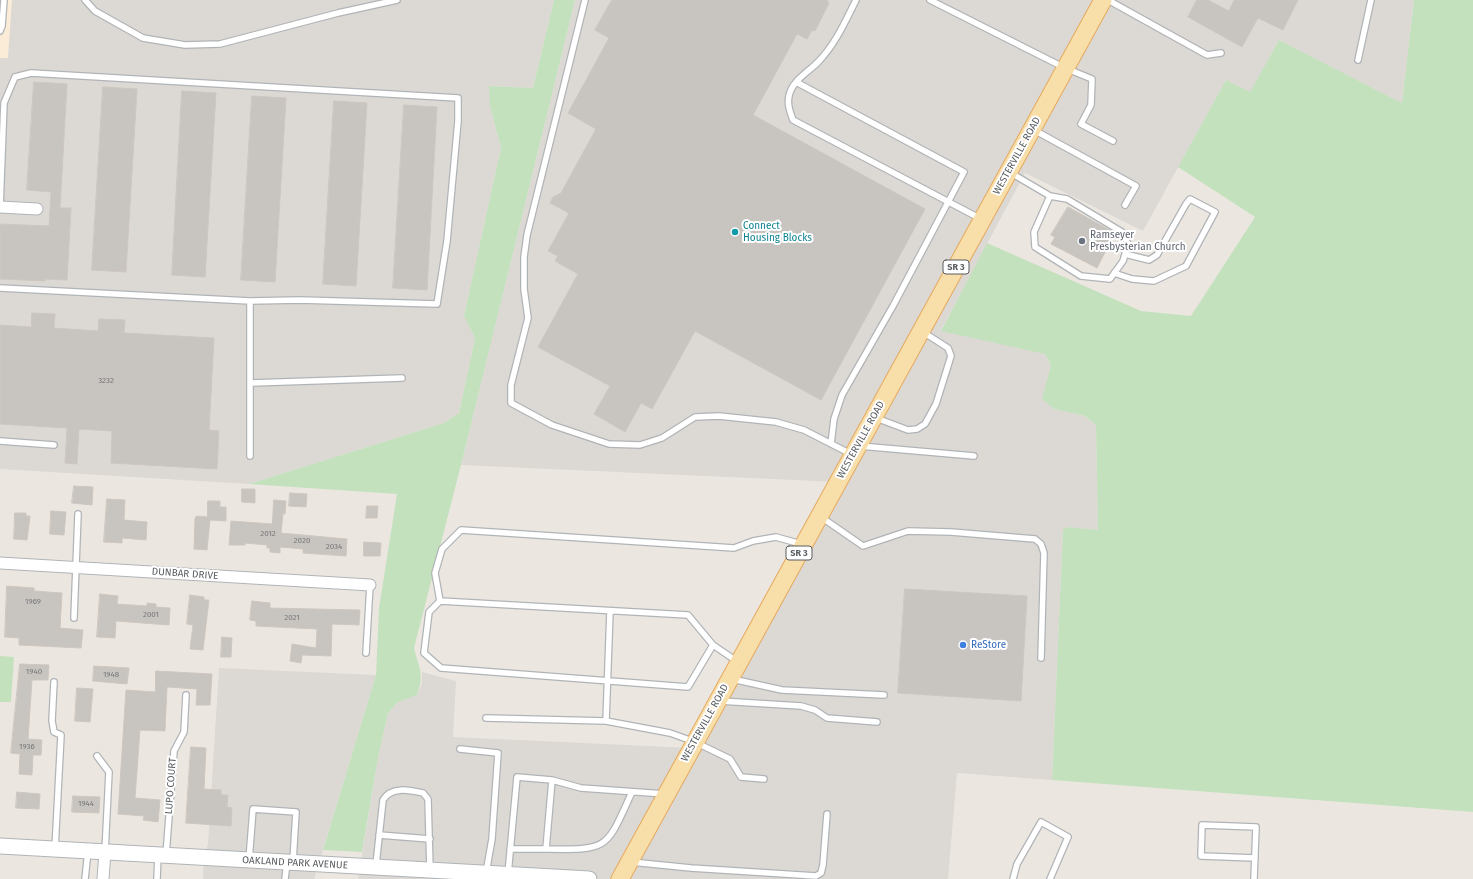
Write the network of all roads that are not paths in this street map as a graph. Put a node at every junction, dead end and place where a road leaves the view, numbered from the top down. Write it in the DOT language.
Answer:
graph roads {
  1 [pos="4,0"];
  2 [pos="85,0"];
  3 [pos="397,0"];
  4 [pos="585,0"];
  5 [pos="856,0"];
  6 [pos="930,0"];
  7 [pos="1103,0"];
  8 [pos="1108,0"];
  9 [pos="1370,0"];
  10 [pos="0,31"];
  11 [pos="1221,53"];
  12 [pos="1358,60"];
  13 [pos="1066,68"];
  14 [pos="796,82"];
  15 [pos="1032,129"];
  16 [pos="1113,141"];
  17 [pos="1009,171"];
  18 [pos="1050,196"];
  19 [pos="948,202"];
  20 [pos="1125,205"];
  21 [pos="0,207"];
  22 [pos="37,208"];
  23 [pos="982,220"];
  24 [pos="1125,254"];
  25 [pos="1114,273"];
  26 [pos="0,288"];
  27 [pos="250,301"];
  28 [pos="921,331"];
  29 [pos="402,378"];
  30 [pos="251,383"];
  31 [pos="874,418"];
  32 [pos="0,441"];
  33 [pos="831,444"];
  34 [pos="54,445"];
  35 [pos="855,451"];
  36 [pos="250,456"];
  37 [pos="974,456"];
  38 [pos="78,514"];
  39 [pos="820,515"];
  40 [pos="804,545"];
  41 [pos="0,563"];
  42 [pos="76,567"];
  43 [pos="370,585"];
  44 [pos="440,601"];
  45 [pos="610,611"];
  46 [pos="74,618"];
  47 [pos="713,645"];
  48 [pos="366,653"];
  49 [pos="1041,658"];
  50 [pos="739,662"];
  51 [pos="730,679"];
  52 [pos="607,681"];
  53 [pos="54,682"];
  54 [pos="186,695"];
  55 [pos="884,695"];
  56 [pos="718,701"];
  57 [pos="486,718"];
  58 [pos="606,721"];
  59 [pos="877,722"];
  60 [pos="695,742"];
  61 [pos="460,749"];
  62 [pos="96,756"];
  63 [pos="764,779"];
  64 [pos="552,780"];
  65 [pos="632,792"];
  66 [pos="666,794"];
  67 [pos="827,814"];
  68 [pos="379,835"];
  69 [pos="430,839"];
  70 [pos="0,846"];
  71 [pos="510,849"];
  72 [pos="546,849"];
  73 [pos="55,850"];
  74 [pos="88,851"];
  75 [pos="105,852"];
  76 [pos="162,855"];
  77 [pos="1255,858"];
  78 [pos="249,860"];
  79 [pos="290,862"];
  80 [pos="629,862"];
  81 [pos="376,867"];
  82 [pos="430,870"];
  83 [pos="486,873"];
  84 [pos="508,874"];
  85 [pos="1254,878"];
  86 [pos="85,879"];
  87 [pos="104,879"];
  88 [pos="157,879"];
  89 [pos="286,879"];
  90 [pos="589,879"];
  91 [pos="615,879"];
  92 [pos="620,879"];
  93 [pos="1013,879"];
  94 [pos="1050,879"];
  1 -- 10 [label="lane"];
  2 -- 3 [label="lane"];
  4 -- 33 [label="lane"];
  5 -- 14 [label="lane"];
  6 -- 13 [label="lane"];
  7 -- 13 [label="main road, WESTERVILLE ROAD / SR 3"];
  8 -- 11 [label="lane"];
  9 -- 12 [label="lane"];
  13 -- 15 [label="main road, WESTERVILLE ROAD / SR 3"];
  13 -- 16 [label="lane"];
  14 -- 19 [label="lane"];
  14 -- 19 [label="lane"];
  15 -- 17 [label="main road, WESTERVILLE ROAD / SR 3"];
  15 -- 20 [label="lane"];
  17 -- 18 [label="lane"];
  17 -- 23 [label="main road, WESTERVILLE ROAD / SR 3"];
  18 -- 24 [label="lane"];
  18 -- 25 [label="lane"];
  19 -- 23 [label="lane"];
  19 -- 33 [label="lane"];
  21 -- 22 [label="street"];
  21 -- 27 [label="lane"];
  23 -- 28 [label="main road, WESTERVILLE ROAD / SR 3"];
  24 -- 25 [label="lane"];
  24 -- 25 [label="lane"];
  26 -- 27 [label="lane"];
  27 -- 30 [label="lane"];
  28 -- 31 [label="main road, WESTERVILLE ROAD / SR 3"];
  28 -- 31 [label="lane"];
  29 -- 30 [label="lane"];
  30 -- 36 [label="lane"];
  31 -- 35 [label="main road, WESTERVILLE ROAD / SR 3"];
  32 -- 34 [label="lane"];
  33 -- 35 [label="lane"];
  35 -- 37 [label="lane"];
  35 -- 39 [label="main road, WESTERVILLE ROAD / SR 3"];
  38 -- 42 [label="lane"];
  39 -- 40 [label="main road, WESTERVILLE ROAD / SR 3"];
  39 -- 49 [label="lane"];
  40 -- 44 [label="lane"];
  40 -- 50 [label="main road, WESTERVILLE ROAD / SR 3"];
  41 -- 42 [label="street, DUNBAR DRIVE"];
  42 -- 43 [label="street, DUNBAR DRIVE"];
  42 -- 46 [label="lane"];
  43 -- 48 [label="lane"];
  44 -- 45 [label="lane"];
  44 -- 52 [label="lane"];
  45 -- 47 [label="lane"];
  45 -- 52 [label="lane"];
  47 -- 50 [label="lane"];
  47 -- 52 [label="lane"];
  50 -- 51 [label="main road, WESTERVILLE ROAD / SR 3"];
  51 -- 55 [label="lane"];
  51 -- 56 [label="main road, WESTERVILLE ROAD / SR 3"];
  52 -- 58 [label="lane"];
  53 -- 73 [label="lane"];
  54 -- 76 [label="lane, LUPO COURT"];
  56 -- 59 [label="lane"];
  56 -- 60 [label="main road, WESTERVILLE ROAD / SR 3"];
  57 -- 58 [label="lane"];
  58 -- 60 [label="lane"];
  60 -- 63 [label="lane"];
  60 -- 66 [label="main road, WESTERVILLE ROAD / SR 3"];
  61 -- 83 [label="lane"];
  62 -- 75 [label="lane"];
  64 -- 65 [label="lane"];
  64 -- 71 [label="lane"];
  64 -- 72 [label="lane"];
  65 -- 66 [label="lane"];
  65 -- 72 [label="lane"];
  66 -- 80 [label="main road, WESTERVILLE ROAD / SR 3"];
  67 -- 80 [label="lane"];
  68 -- 69 [label="lane"];
  68 -- 69 [label="lane"];
  68 -- 81 [label="lane"];
  69 -- 82 [label="lane"];
  70 -- 73 [label="main road, OAKLAND PARK AVENUE"];
  71 -- 72 [label="lane"];
  71 -- 84 [label="lane"];
  73 -- 74 [label="main road, OAKLAND PARK AVENUE"];
  74 -- 75 [label="main road, OAKLAND PARK AVENUE"];
  74 -- 86 [label="lane"];
  75 -- 76 [label="main road, OAKLAND PARK AVENUE"];
  75 -- 87 [label="street"];
  76 -- 78 [label="main road, OAKLAND PARK AVENUE"];
  76 -- 88 [label="lane, LUPO COURT"];
  77 -- 77 [label="lane"];
  77 -- 85 [label="lane"];
  78 -- 79 [label="main road, OAKLAND PARK AVENUE"];
  78 -- 79 [label="lane"];
  79 -- 81 [label="main road, OAKLAND PARK AVENUE"];
  79 -- 89 [label="lane"];
  80 -- 92 [label="main road, WESTERVILLE ROAD / SR 3"];
  81 -- 82 [label="main road, OAKLAND PARK AVENUE"];
  82 -- 83 [label="main road, OAKLAND PARK AVENUE"];
  83 -- 84 [label="main road, OAKLAND PARK AVENUE"];
  84 -- 90 [label="main road, OAKLAND PARK AVENUE"];
  91 -- 92 [label="main road"];
  93 -- 94 [label="lane"];
}
